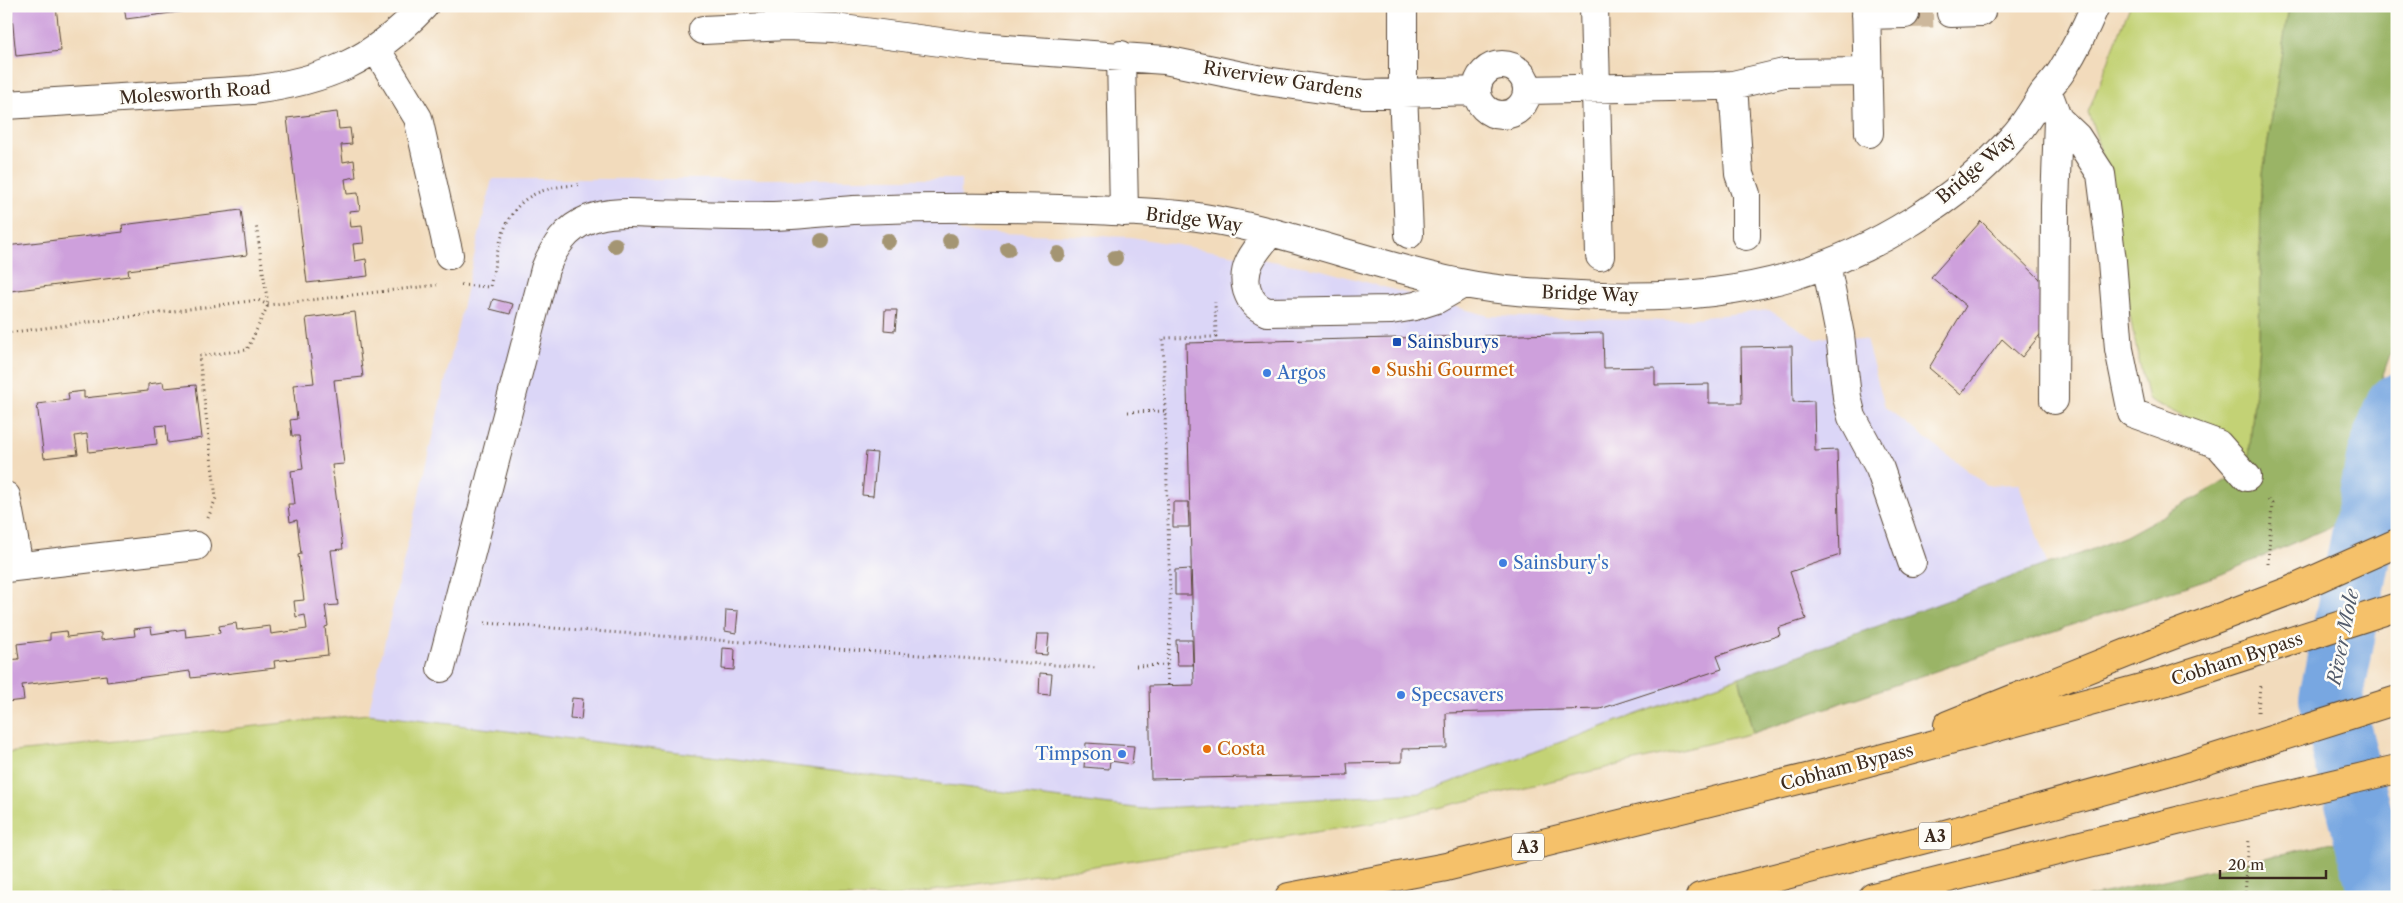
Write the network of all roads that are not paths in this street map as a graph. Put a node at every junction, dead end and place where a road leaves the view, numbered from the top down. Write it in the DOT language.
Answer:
graph roads {
  1 [pos="424,6"];
  2 [pos="1403,6"];
  3 [pos="1594,6"];
  4 [pos="1981,6"];
  5 [pos="2095,6"];
  6 [pos="1866,11"];
  7 [pos="1950,13"];
  8 [pos="1905,14"];
  9 [pos="787,16"];
  10 [pos="703,30"];
  11 [pos="376,49"];
  12 [pos="1121,55"];
  13 [pos="1868,72"];
  14 [pos="1733,85"];
  15 [pos="1596,88"];
  16 [pos="2046,90"];
  17 [pos="1403,92"];
  18 [pos="6,105"];
  19 [pos="2058,119"];
  20 [pos="1869,133"];
  21 [pos="1124,212"];
  22 [pos="1271,232"];
  23 [pos="1409,234"];
  24 [pos="1746,236"];
  25 [pos="449,255"];
  26 [pos="1600,256"];
  27 [pos="1826,264"];
  28 [pos="1463,284"];
  29 [pos="2054,400"];
  30 [pos="2247,477"];
  31 [pos="6,496"];
  32 [pos="2397,543"];
  33 [pos="196,546"];
  34 [pos="1912,562"];
  35 [pos="13,567"];
  36 [pos="2397,606"];
  37 [pos="441,668"];
  38 [pos="2397,700"];
  39 [pos="2397,769"];
  40 [pos="1835,771"];
  41 [pos="1289,897"];
  42 [pos="1700,897"];
  43 [pos="1873,897"];
  1 -- 11 [label="street, Molesworth Road"];
  2 -- 17 [label="street"];
  3 -- 15 [label="street"];
  4 -- 7 [label="street"];
  5 -- 16 [label="street, Bridge Way"];
  6 -- 8 [label="street"];
  6 -- 13 [label="street"];
  9 -- 10 [label="street, Riverview Gardens"];
  9 -- 12 [label="street, Riverview Gardens"];
  11 -- 18 [label="street, Molesworth Road"];
  11 -- 25 [label="street"];
  12 -- 17 [label="street, Riverview Gardens"];
  12 -- 21 [label="street"];
  13 -- 14 [label="street, Riverview Gardens"];
  13 -- 20 [label="street"];
  14 -- 15 [label="street, Riverview Gardens"];
  14 -- 24 [label="street"];
  15 -- 17 [label="street, Riverview Gardens"];
  15 -- 26 [label="street"];
  16 -- 19 [label="street"];
  16 -- 27 [label="street, Bridge Way"];
  17 -- 23 [label="street"];
  19 -- 29 [label="street"];
  19 -- 30 [label="street"];
  21 -- 22 [label="street, Bridge Way"];
  21 -- 37 [label="street, Bridge Way"];
  22 -- 28 [label="street, Bridge Way"];
  22 -- 28 [label="street"];
  27 -- 28 [label="street, Bridge Way"];
  27 -- 34 [label="street"];
  31 -- 35 [label="street"];
  32 -- 40 [label="highway, bridge"];
  33 -- 35 [label="street"];
  36 -- 40 [label="highway, Cobham Bypass / A3, bridge"];
  38 -- 42 [label="highway, A3, bridge"];
  39 -- 43 [label="highway, bridge"];
  40 -- 41 [label="highway, Cobham Bypass / A3"];
}
